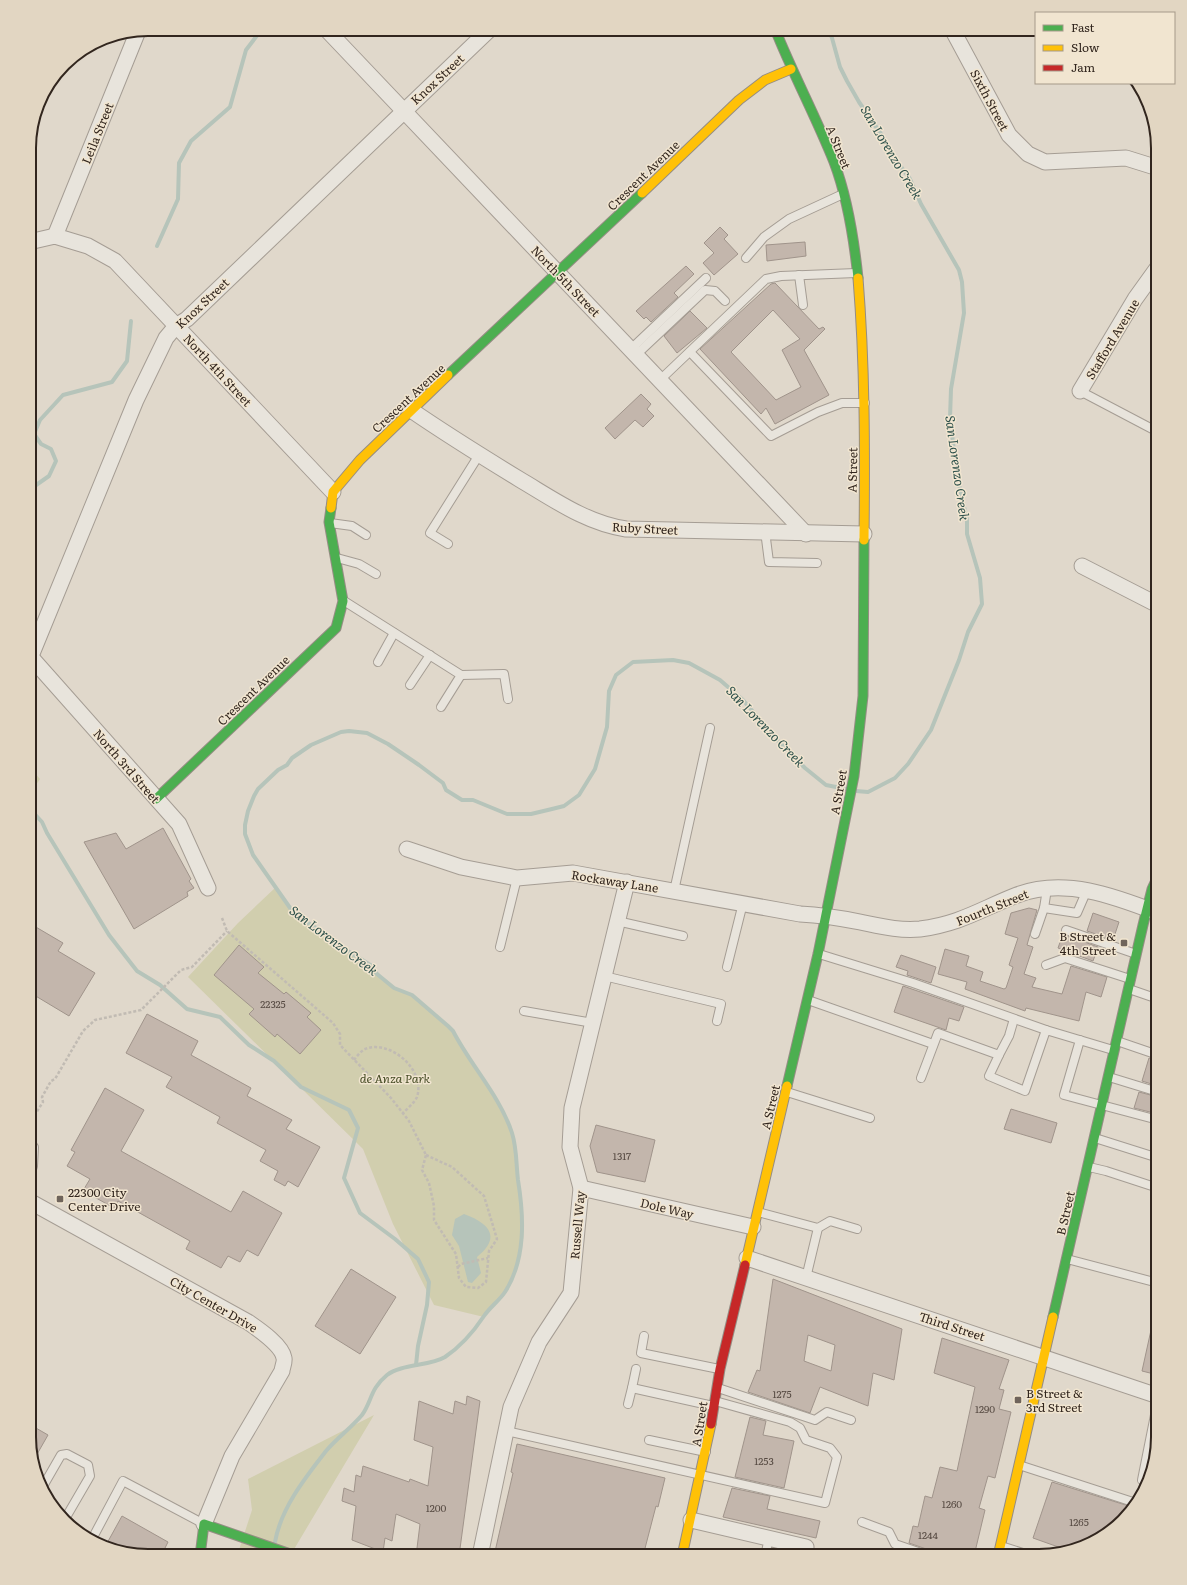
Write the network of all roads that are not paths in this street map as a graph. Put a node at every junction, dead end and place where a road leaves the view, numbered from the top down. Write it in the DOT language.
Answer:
graph roads {
  1 [pos="333,36"];
  2 [pos="483,36"];
  3 [pos="779,36"];
  4 [pos="956,36"];
  5 [pos="136,37"];
  6 [pos="791,69"];
  7 [pos="404,111"];
  8 [pos="1151,166"];
  9 [pos="844,194"];
  10 [pos="55,236"];
  11 [pos="36,240"];
  12 [pos="746,258"];
  13 [pos="557,272"];
  14 [pos="857,273"];
  15 [pos="800,275"];
  16 [pos="1151,277"];
  17 [pos="706,278"];
  18 [pos="726,301"];
  19 [pos="803,305"];
  20 [pos="176,326"];
  21 [pos="635,351"];
  22 [pos="690,352"];
  23 [pos="661,379"];
  24 [pos="1080,391"];
  25 [pos="865,403"];
  26 [pos="411,410"];
  27 [pos="1151,428"];
  28 [pos="479,455"];
  29 [pos="333,492"];
  30 [pos="329,522"];
  31 [pos="765,531"];
  32 [pos="806,534"];
  33 [pos="864,534"];
  34 [pos="366,535"];
  35 [pos="448,544"];
  36 [pos="336,557"];
  37 [pos="817,563"];
  38 [pos="1082,566"];
  39 [pos="376,574"];
  40 [pos="344,601"];
  41 [pos="1151,601"];
  42 [pos="394,633"];
  43 [pos="36,642"];
  44 [pos="430,655"];
  45 [pos="378,662"];
  46 [pos="36,663"];
  47 [pos="461,675"];
  48 [pos="410,685"];
  49 [pos="508,700"];
  50 [pos="441,707"];
  51 [pos="710,728"];
  52 [pos="156,799"];
  53 [pos="407,849"];
  54 [pos="517,878"];
  55 [pos="626,882"];
  56 [pos="208,888"];
  57 [pos="1046,889"];
  58 [pos="1087,890"];
  59 [pos="674,891"];
  60 [pos="743,903"];
  61 [pos="1044,908"];
  62 [pos="1151,910"];
  63 [pos="825,916"];
  64 [pos="1151,916"];
  65 [pos="617,921"];
  66 [pos="1066,930"];
  67 [pos="1036,934"];
  68 [pos="683,936"];
  69 [pos="500,947"];
  70 [pos="818,954"];
  71 [pos="1136,954"];
  72 [pos="1046,965"];
  73 [pos="727,967"];
  74 [pos="604,976"];
  75 [pos="1131,979"];
  76 [pos="1129,989"];
  77 [pos="1151,997"];
  78 [pos="807,1000"];
  79 [pos="524,1011"];
  80 [pos="1014,1019"];
  81 [pos="717,1021"];
  82 [pos="593,1023"];
  83 [pos="1046,1030"];
  84 [pos="1080,1040"];
  85 [pos="1117,1041"];
  86 [pos="933,1044"];
  87 [pos="1114,1050"];
  88 [pos="1151,1053"];
  89 [pos="999,1055"];
  90 [pos="1108,1076"];
  91 [pos="921,1078"];
  92 [pos="1151,1090"];
  93 [pos="786,1091"];
  94 [pos="1102,1104"];
  95 [pos="870,1118"];
  96 [pos="1151,1118"];
  97 [pos="1094,1138"];
  98 [pos="1151,1156"];
  99 [pos="1088,1167"];
  100 [pos="1151,1186"];
  101 [pos="581,1188"];
  102 [pos="36,1205"];
  103 [pos="757,1212"];
  104 [pos="753,1227"];
  105 [pos="818,1228"];
  106 [pos="857,1229"];
  107 [pos="747,1258"];
  108 [pos="1066,1259"];
  109 [pos="806,1278"];
  110 [pos="1151,1281"];
  111 [pos="644,1336"];
  112 [pos="1044,1357"];
  113 [pos="636,1369"];
  114 [pos="720,1369"];
  115 [pos="632,1388"];
  116 [pos="718,1388"];
  117 [pos="1151,1394"];
  118 [pos="628,1404"];
  119 [pos="714,1404"];
  120 [pos="851,1420"];
  121 [pos="506,1431"];
  122 [pos="1151,1435"];
  123 [pos="649,1440"];
  124 [pos="706,1452"];
  125 [pos="1019,1465"];
  126 [pos="701,1475"];
  127 [pos="1142,1480"];
  128 [pos="45,1482"];
  129 [pos="1130,1501"];
  130 [pos="68,1515"];
  131 [pos="691,1520"];
  132 [pos="862,1522"];
  133 [pos="204,1524"];
  134 [pos="94,1535"];
  135 [pos="769,1538"];
  136 [pos="1000,1546"];
  137 [pos="201,1549"];
  138 [pos="276,1549"];
  139 [pos="481,1549"];
  140 [pos="684,1549"];
  141 [pos="767,1549"];
  142 [pos="806,1549"];
  143 [pos="910,1549"];
  144 [pos="999,1549"];
  145 [pos="1010,1549"];
  1 -- 7 [label="street, North 5th Street"];
  2 -- 7 [label="street, Knox Street"];
  3 -- 6 [label="street, A Street"];
  4 -- 8 [label="street, Sixth Street"];
  5 -- 10 [label="street, Leila Street"];
  6 -- 9 [label="street, A Street"];
  6 -- 13 [label="street, Crescent Avenue"];
  7 -- 13 [label="street, North 5th Street"];
  7 -- 20 [label="street, Knox Street"];
  9 -- 12 [label="lane"];
  9 -- 14 [label="street, A Street"];
  10 -- 11 [label="street"];
  10 -- 20 [label="street, North 4th Street"];
  13 -- 21 [label="street, North 5th Street"];
  13 -- 26 [label="street, Crescent Avenue"];
  14 -- 15 [label="lane"];
  14 -- 25 [label="street, A Street"];
  15 -- 19 [label="lane"];
  15 -- 22 [label="lane"];
  16 -- 24 [label="street, Stafford Avenue"];
  17 -- 21 [label="lane"];
  18 -- 21 [label="lane"];
  20 -- 29 [label="street, North 4th Street"];
  20 -- 43 [label="street, Knox Street"];
  21 -- 23 [label="street, North 5th Street"];
  22 -- 23 [label="lane"];
  22 -- 25 [label="lane"];
  23 -- 32 [label="street, North 5th Street"];
  24 -- 27 [label="lane"];
  25 -- 33 [label="street, A Street"];
  26 -- 28 [label="street, Ruby Street"];
  26 -- 29 [label="street, Crescent Avenue"];
  28 -- 31 [label="street, Ruby Street"];
  28 -- 35 [label="lane"];
  29 -- 30 [label="street, Crescent Avenue"];
  30 -- 34 [label="lane"];
  30 -- 36 [label="street, Crescent Avenue"];
  31 -- 32 [label="street, Ruby Street"];
  31 -- 37 [label="lane"];
  32 -- 33 [label="street, Ruby Street"];
  33 -- 63 [label="street, A Street"];
  36 -- 39 [label="lane"];
  36 -- 40 [label="street, Crescent Avenue"];
  38 -- 41 [label="street"];
  40 -- 42 [label="lane"];
  40 -- 52 [label="street, Crescent Avenue"];
  42 -- 44 [label="lane"];
  42 -- 45 [label="lane"];
  44 -- 47 [label="lane"];
  44 -- 48 [label="lane"];
  46 -- 52 [label="street, North 3rd Street"];
  47 -- 49 [label="lane"];
  47 -- 50 [label="lane"];
  51 -- 59 [label="lane"];
  52 -- 56 [label="street, North 3rd Street"];
  53 -- 54 [label="street, Rockaway Lane"];
  54 -- 55 [label="street, Rockaway Lane"];
  54 -- 69 [label="lane"];
  55 -- 59 [label="street, Rockaway Lane"];
  55 -- 65 [label="street, Russell Way"];
  57 -- 58 [label="street, Fourth Street"];
  57 -- 61 [label="lane"];
  57 -- 63 [label="street, Fourth Street"];
  58 -- 61 [label="lane"];
  58 -- 62 [label="street, Fourth Street"];
  59 -- 60 [label="street, Rockaway Lane"];
  60 -- 63 [label="street, Rockaway Lane"];
  60 -- 73 [label="lane"];
  61 -- 67 [label="lane"];
  63 -- 70 [label="street, A Street"];
  64 -- 71 [label="street, B Street"];
  65 -- 68 [label="lane"];
  65 -- 74 [label="street, Russell Way"];
  66 -- 71 [label="lane"];
  70 -- 78 [label="street, A Street"];
  70 -- 80 [label="lane"];
  71 -- 75 [label="street, B Street"];
  72 -- 75 [label="lane"];
  74 -- 81 [label="lane"];
  74 -- 82 [label="street, Russell Way"];
  75 -- 76 [label="street, B Street"];
  76 -- 77 [label="lane"];
  76 -- 85 [label="street, B Street"];
  78 -- 86 [label="lane"];
  78 -- 93 [label="street, A Street"];
  79 -- 82 [label="lane"];
  80 -- 83 [label="lane"];
  80 -- 89 [label="lane"];
  82 -- 101 [label="street, Russell Way"];
  83 -- 84 [label="lane"];
  83 -- 89 [label="lane"];
  84 -- 87 [label="lane"];
  84 -- 94 [label="lane"];
  85 -- 87 [label="street, B Street"];
  85 -- 88 [label="lane"];
  86 -- 89 [label="lane"];
  86 -- 91 [label="lane"];
  87 -- 90 [label="street, B Street"];
  90 -- 92 [label="lane"];
  90 -- 94 [label="street, B Street"];
  93 -- 95 [label="lane"];
  93 -- 103 [label="street, A Street"];
  94 -- 96 [label="lane"];
  94 -- 97 [label="street, B Street"];
  97 -- 98 [label="lane"];
  97 -- 99 [label="street, B Street"];
  99 -- 100 [label="lane"];
  99 -- 108 [label="street, B Street"];
  101 -- 104 [label="street, Dole Way"];
  101 -- 121 [label="street, Russell Way"];
  102 -- 133 [label="street, City Center Drive"];
  103 -- 104 [label="street, A Street"];
  103 -- 105 [label="lane"];
  104 -- 107 [label="street, A Street"];
  105 -- 106 [label="lane"];
  105 -- 109 [label="lane"];
  107 -- 109 [label="street, Third Street"];
  107 -- 114 [label="street, A Street"];
  108 -- 110 [label="lane"];
  108 -- 112 [label="street, B Street"];
  109 -- 112 [label="street, Third Street"];
  111 -- 114 [label="lane"];
  112 -- 117 [label="street, Third Street"];
  112 -- 125 [label="street, B Street"];
  113 -- 115 [label="lane"];
  114 -- 116 [label="street, A Street"];
  115 -- 118 [label="lane"];
  115 -- 119 [label="lane"];
  116 -- 119 [label="street, A Street"];
  116 -- 120 [label="lane"];
  119 -- 124 [label="street, A Street"];
  119 -- 126 [label="lane"];
  121 -- 126 [label="lane"];
  121 -- 139 [label="street, Russell Way"];
  122 -- 127 [label="lane"];
  123 -- 124 [label="lane"];
  124 -- 126 [label="street, A Street"];
  125 -- 129 [label="lane"];
  125 -- 136 [label="street, B Street"];
  126 -- 131 [label="street, A Street"];
  128 -- 130 [label="lane"];
  131 -- 135 [label="street"];
  131 -- 140 [label="street, A Street"];
  132 -- 143 [label="lane"];
  133 -- 134 [label="lane"];
  133 -- 137 [label="street, City Center Drive"];
  133 -- 138 [label="street"];
  135 -- 141 [label="lane"];
  135 -- 142 [label="street"];
  136 -- 144 [label="street, B Street"];
  136 -- 145 [label="lane"];
}
